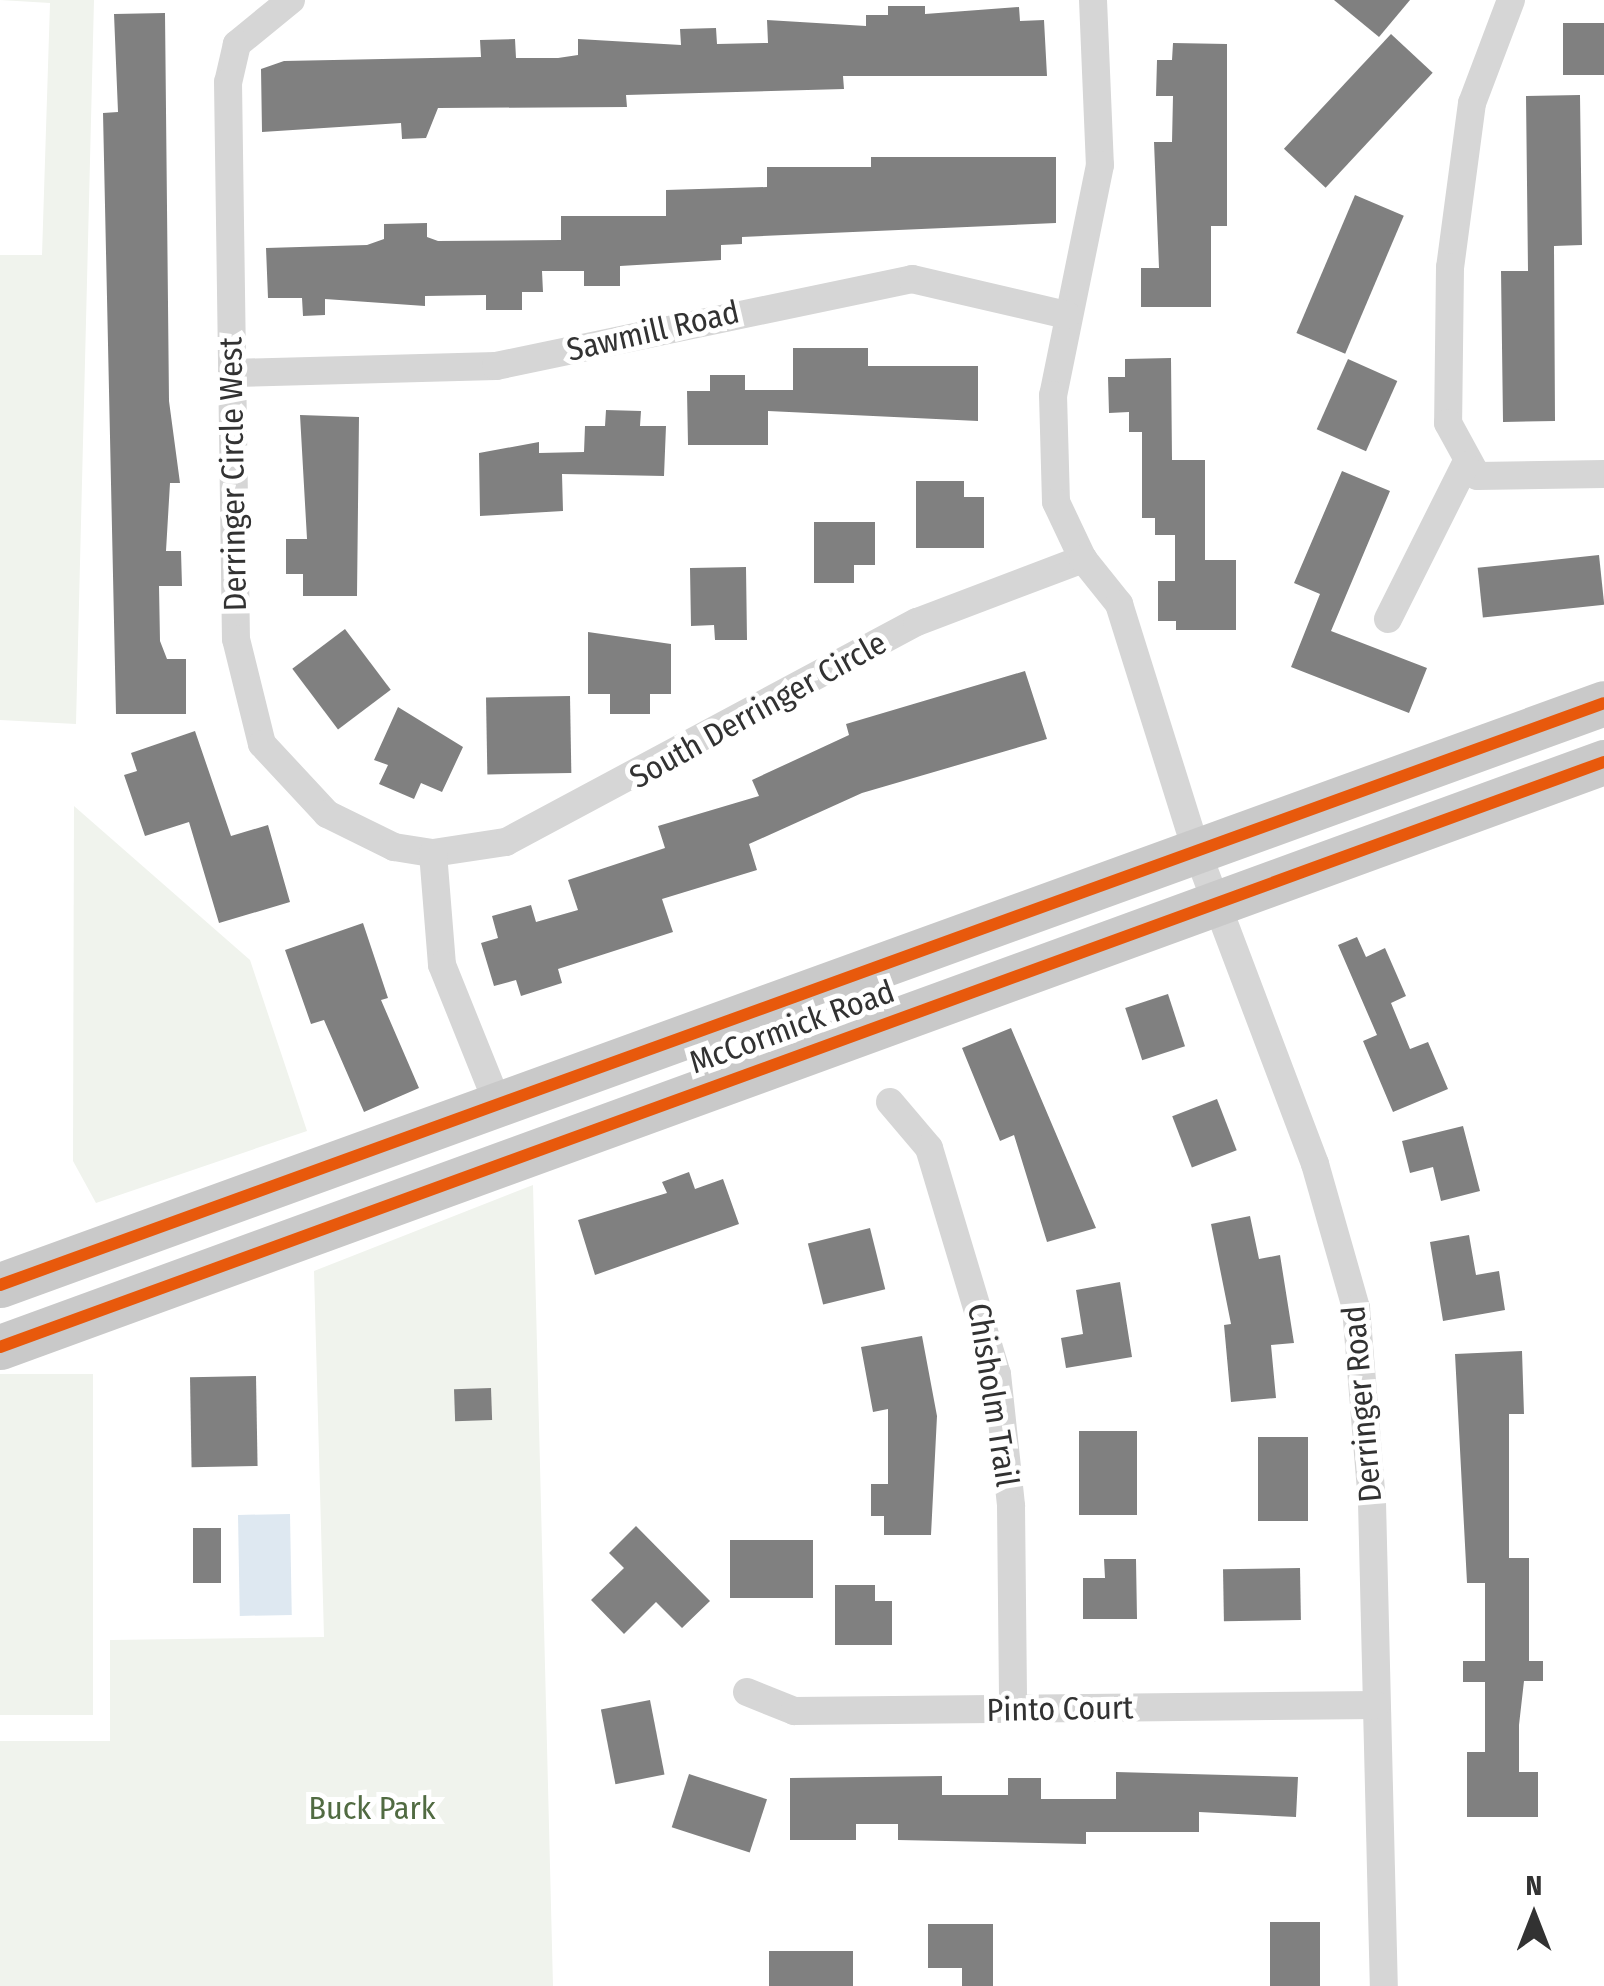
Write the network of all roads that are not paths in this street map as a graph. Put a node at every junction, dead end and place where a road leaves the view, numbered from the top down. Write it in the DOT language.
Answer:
graph roads {
  1 [pos="1093,0"];
  2 [pos="1506,2"];
  3 [pos="283,3"];
  4 [pos="1068,315"];
  5 [pos="232,373"];
  6 [pos="1465,465"];
  7 [pos="1604,474"];
  8 [pos="1083,559"];
  9 [pos="1388,619"];
  10 [pos="1604,703"];
  11 [pos="1604,762"];
  12 [pos="1196,849"];
  13 [pos="433,853"];
  14 [pos="1217,904"];
  15 [pos="890,1102"];
  16 [pos="498,1104"];
  17 [pos="52,1265"];
  18 [pos="0,1285"];
  19 [pos="0,1332"];
  20 [pos="0,1346"];
  21 [pos="747,1692"];
  22 [pos="1376,1704"];
  23 [pos="1013,1710"];
  24 [pos="1384,1986"];
  1 -- 4 [label="street, Derringer Road"];
  2 -- 6 [label="street"];
  3 -- 5 [label="street, Derringer Circle West"];
  4 -- 5 [label="street, Sawmill Road"];
  4 -- 8 [label="street, Derringer Road"];
  5 -- 13 [label="street, Derringer Circle West"];
  6 -- 7 [label="street"];
  6 -- 9 [label="street"];
  8 -- 12 [label="street, Derringer Road"];
  8 -- 13 [label="street, South Derringer Circle"];
  10 -- 12 [label="main road, McCormick Road"];
  11 -- 14 [label="main road, McCormick Road"];
  12 -- 14 [label="street, Derringer Road"];
  12 -- 16 [label="main road, McCormick Road"];
  13 -- 16 [label="street"];
  14 -- 20 [label="main road, McCormick Road"];
  14 -- 22 [label="street, Derringer Road"];
  15 -- 23 [label="street, Chisholm Trail"];
  16 -- 17 [label="main road, McCormick Road"];
  17 -- 18 [label="main road, McCormick Road"];
  17 -- 19 [label="main road"];
  21 -- 23 [label="street, Pinto Court"];
  22 -- 23 [label="street, Pinto Court"];
  22 -- 24 [label="street, Derringer Road"];
}
